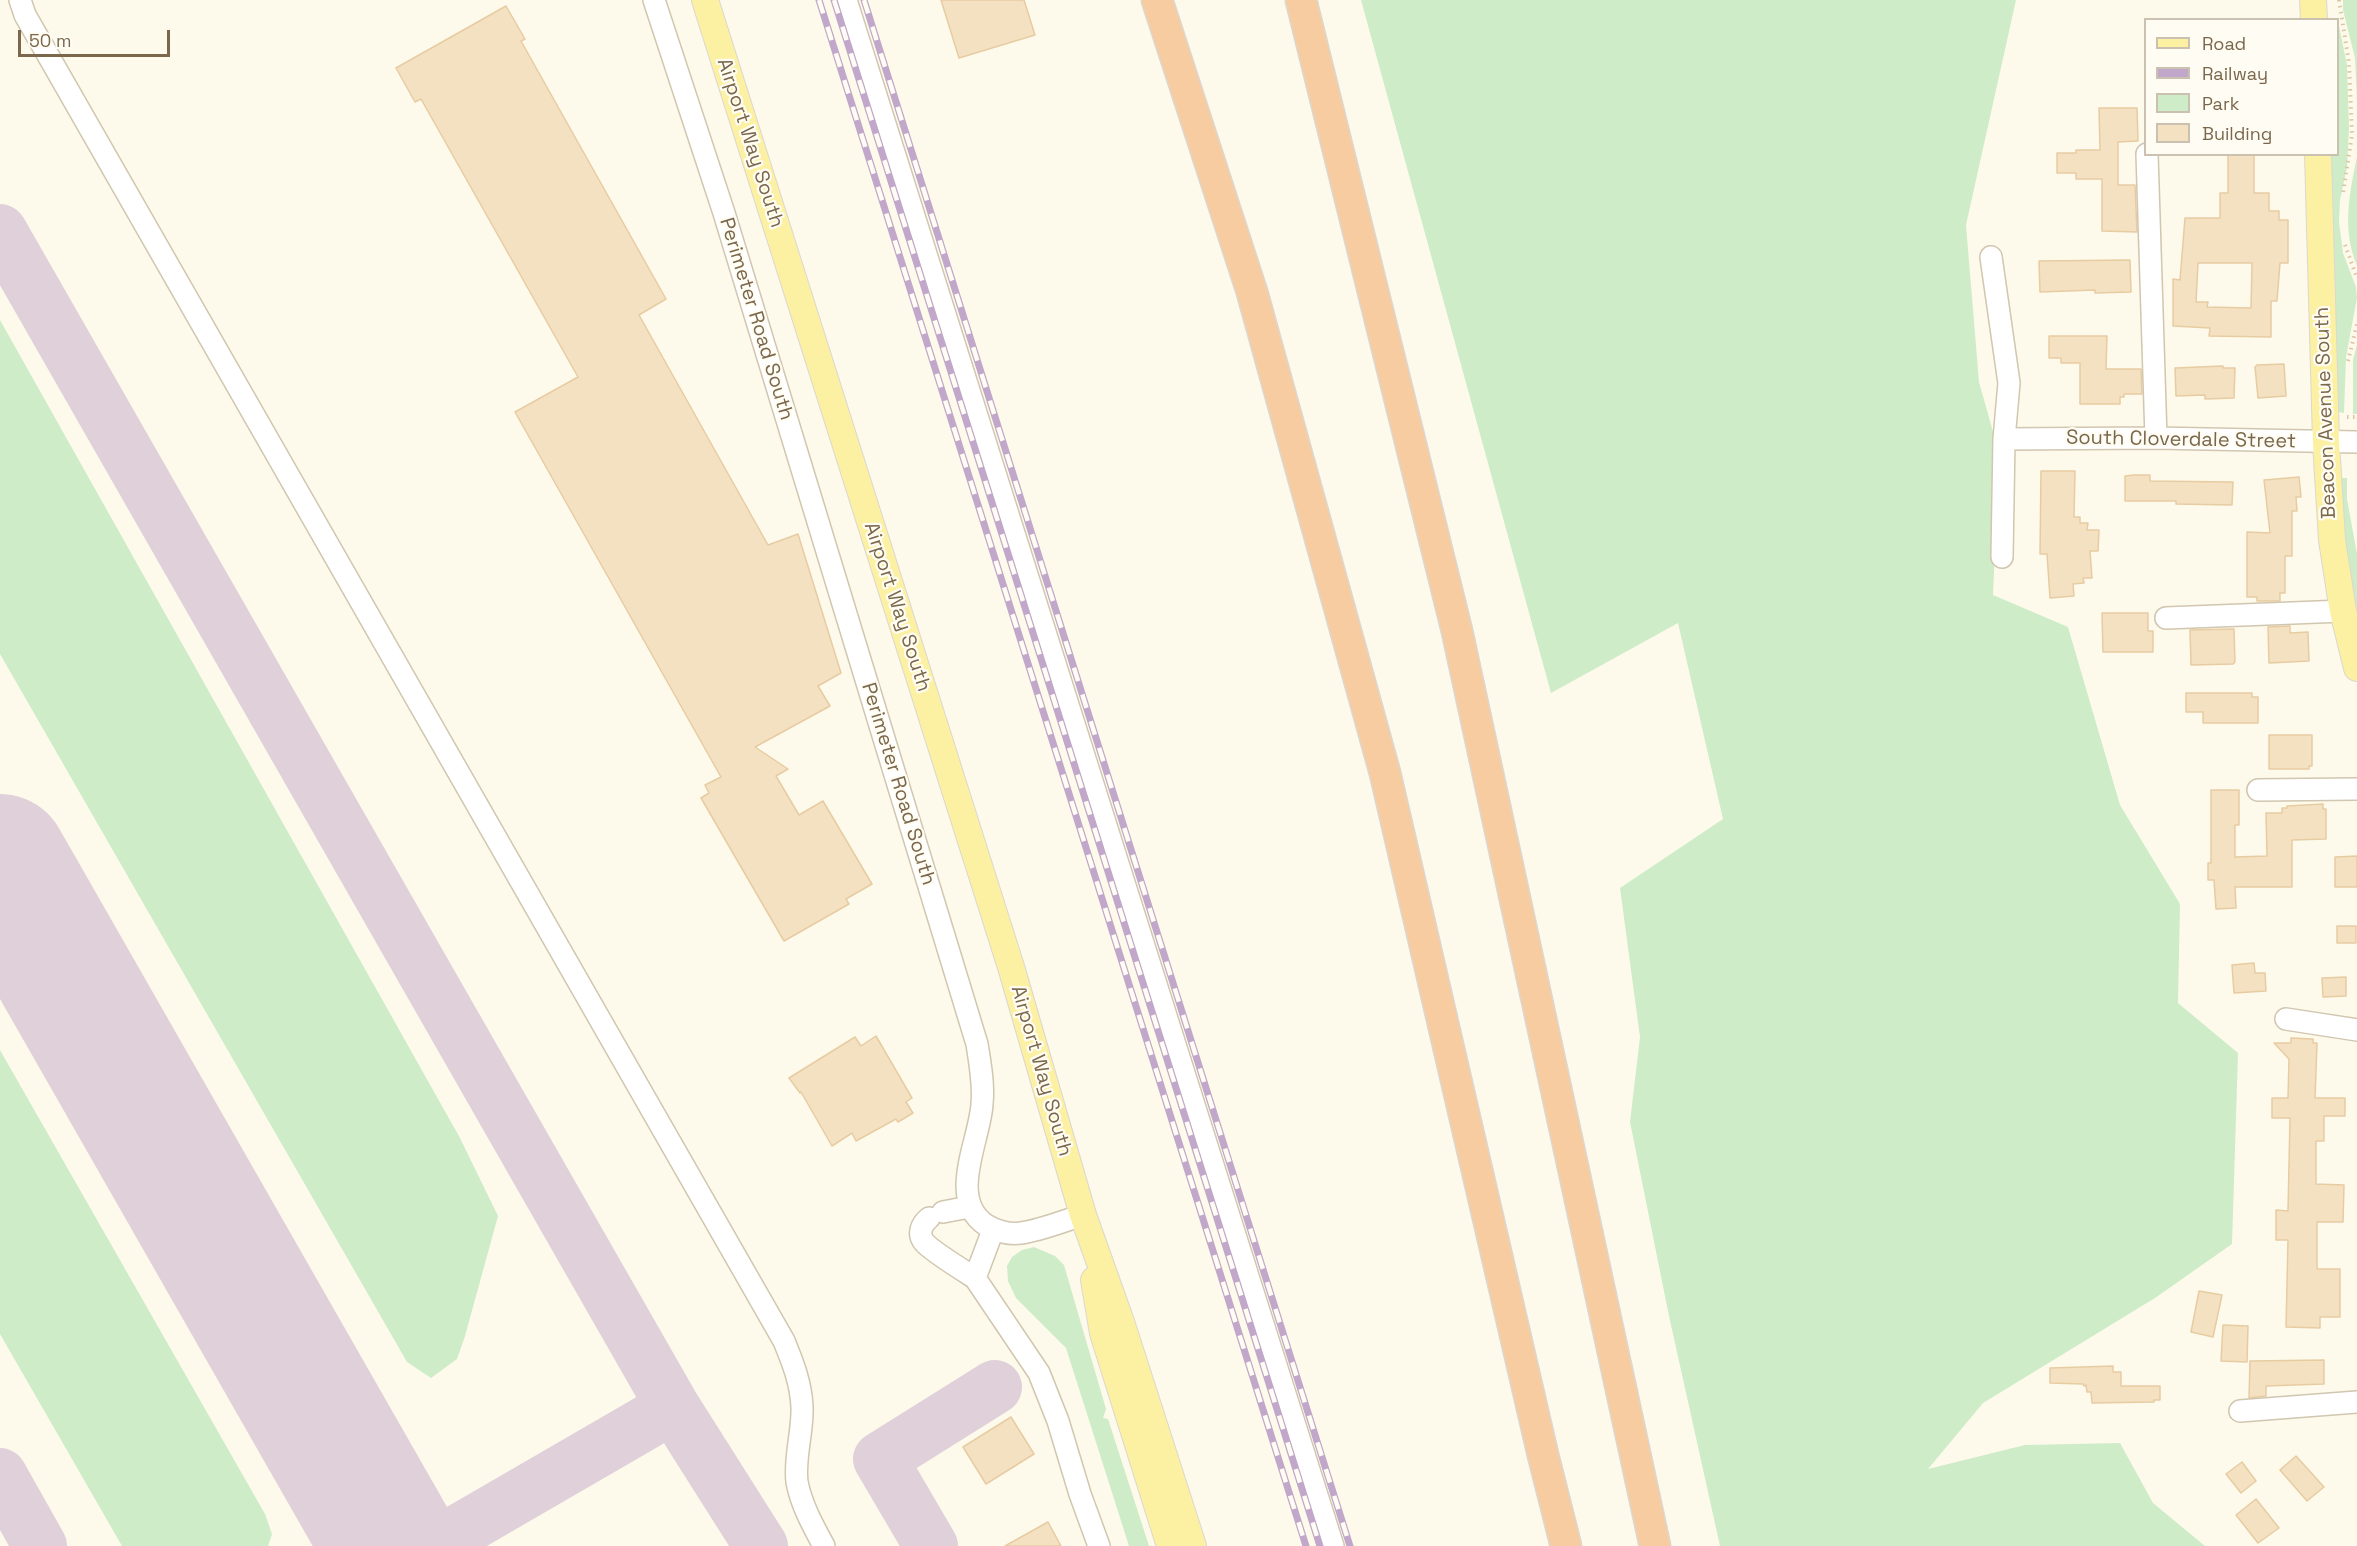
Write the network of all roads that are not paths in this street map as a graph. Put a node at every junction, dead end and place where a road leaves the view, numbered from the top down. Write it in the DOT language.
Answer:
graph roads {
  1 [pos="21,0"];
  2 [pos="654,0"];
  3 [pos="705,0"];
  4 [pos="846,0"];
  5 [pos="1157,0"];
  6 [pos="1302,0"];
  7 [pos="2313,0"];
  8 [pos="2314,18"];
  9 [pos="2147,156"];
  10 [pos="2318,156"];
  11 [pos="1991,257"];
  12 [pos="2354,435"];
  13 [pos="2156,438"];
  14 [pos="2004,439"];
  15 [pos="2326,442"];
  16 [pos="2002,557"];
  17 [pos="2343,611"];
  18 [pos="2166,618"];
  19 [pos="2357,668"];
  20 [pos="2357,789"];
  21 [pos="2258,790"];
  22 [pos="2286,1019"];
  23 [pos="2357,1030"];
  24 [pos="969,1207"];
  25 [pos="1083,1215"];
  26 [pos="993,1230"];
  27 [pos="975,1278"];
  28 [pos="2357,1402"];
  29 [pos="2240,1411"];
  30 [pos="824,1546"];
  31 [pos="1099,1546"];
  32 [pos="1170,1546"];
  33 [pos="1193,1546"];
  34 [pos="1333,1546"];
  35 [pos="1566,1546"];
  36 [pos="1655,1546"];
  1 -- 30 [label="street"];
  2 -- 24 [label="street, Perimeter Road South"];
  3 -- 25 [label="main road, Airport Way South"];
  4 -- 34 [label="street"];
  5 -- 35 [label="highway"];
  6 -- 36 [label="highway"];
  7 -- 8 [label="main road"];
  9 -- 13 [label="street"];
  10 -- 15 [label="main road, Beacon Avenue South"];
  11 -- 14 [label="street"];
  12 -- 15 [label="street, South Cloverdale Street"];
  13 -- 14 [label="street, South Cloverdale Street"];
  13 -- 15 [label="street, South Cloverdale Street"];
  14 -- 16 [label="street"];
  15 -- 17 [label="main road, Beacon Avenue South"];
  17 -- 18 [label="street"];
  17 -- 19 [label="main road, Beacon Avenue South"];
  20 -- 21 [label="street"];
  22 -- 23 [label="street"];
  24 -- 26 [label="street"];
  24 -- 27 [label="street"];
  25 -- 26 [label="street"];
  25 -- 32 [label="main road, Airport Way South"];
  25 -- 33 [label="main road, Airport Way South"];
  26 -- 27 [label="street"];
  27 -- 31 [label="street"];
  28 -- 29 [label="street"];
}
